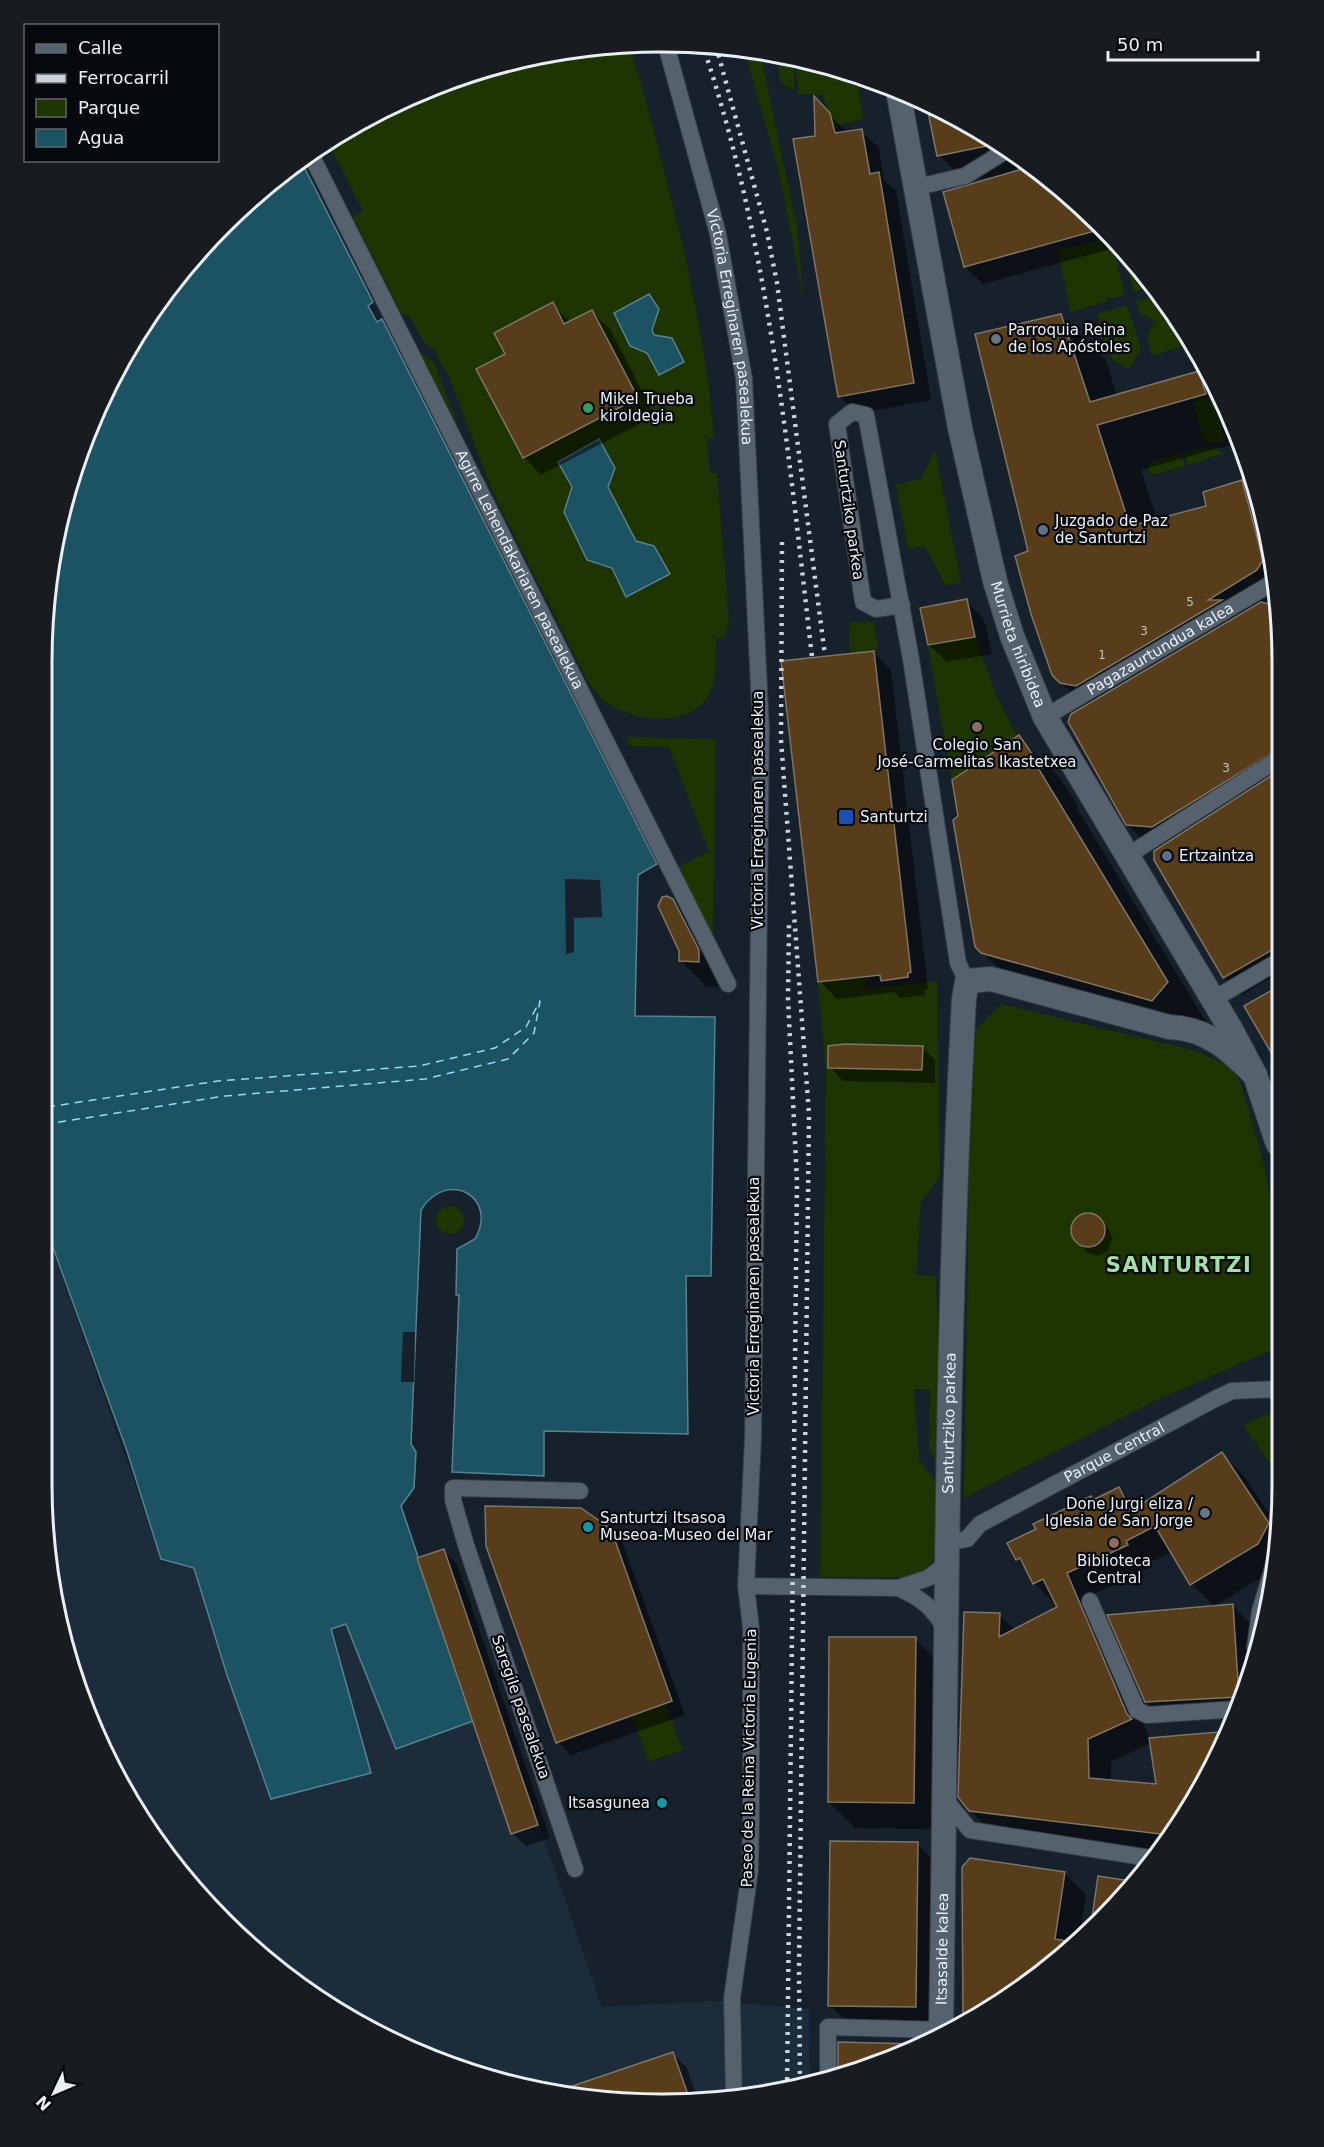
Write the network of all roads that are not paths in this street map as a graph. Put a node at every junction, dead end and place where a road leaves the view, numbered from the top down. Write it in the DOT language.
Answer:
graph roads {
  1 [pos="668,52"];
  2 [pos="900,101"];
  3 [pos="1000,154"];
  4 [pos="314,161"];
  5 [pos="917,187"];
  6 [pos="1266,586"];
  7 [pos="902,605"];
  8 [pos="1045,717"];
  9 [pos="1272,763"];
  10 [pos="1127,856"];
  11 [pos="1272,965"];
  12 [pos="967,981"];
  13 [pos="728,984"];
  14 [pos="1212,1000"];
  15 [pos="1184,1027"];
  16 [pos="1255,1075"];
  17 [pos="1272,1126"];
  18 [pos="1272,1389"];
  19 [pos="580,1491"];
  20 [pos="962,1540"];
  21 [pos="948,1564"];
  22 [pos="746,1586"];
  23 [pos="898,1588"];
  24 [pos="1090,1601"];
  25 [pos="945,1627"];
  26 [pos="1228,1710"];
  27 [pos="944,1797"];
  28 [pos="1145,1857"];
  29 [pos="943,1864"];
  30 [pos="575,1869"];
  31 [pos="941,2027"];
  32 [pos="933,2032"];
  33 [pos="828,2071"];
  34 [pos="734,2090"];
  1 -- 22 [label="street, Victoria Erreginaren pasealekua"];
  2 -- 5 [label="street, Murrieta hiribidea"];
  3 -- 5 [label="street"];
  4 -- 13 [label="street, Agirre Lehendakariaren pasealekua"];
  5 -- 8 [label="street, Murrieta hiribidea"];
  6 -- 8 [label="street, Pagazaurtundua kalea"];
  7 -- 7 [label="street, Santurtziko parkea"];
  7 -- 12 [label="street, Santurtziko parkea"];
  8 -- 10 [label="street, Murrieta hiribidea"];
  9 -- 10 [label="street"];
  10 -- 14 [label="street, Murrieta hiribidea"];
  11 -- 14 [label="street"];
  12 -- 15 [label="street"];
  12 -- 21 [label="street, Santurtziko parkea"];
  14 -- 15 [label="street"];
  14 -- 16 [label="street, Murrieta hiribidea"];
  15 -- 16 [label="street"];
  16 -- 17 [label="street, Murrieta hiribidea"];
  18 -- 20 [label="street, Parque Central"];
  19 -- 30 [label="street, Saregile pasealekua"];
  21 -- 23 [label="street"];
  21 -- 25 [label="street, Santurtziko parkea"];
  22 -- 23 [label="street"];
  22 -- 34 [label="street, Paseo de la Reina Victoria Eugenia"];
  23 -- 25 [label="street"];
  24 -- 26 [label="street"];
  25 -- 27 [label="street, Santurtziko parkea"];
  27 -- 28 [label="street"];
  27 -- 29 [label="street, Santurtziko parkea"];
  29 -- 31 [label="street, Itsasalde kalea"];
  32 -- 33 [label="street"];
}
